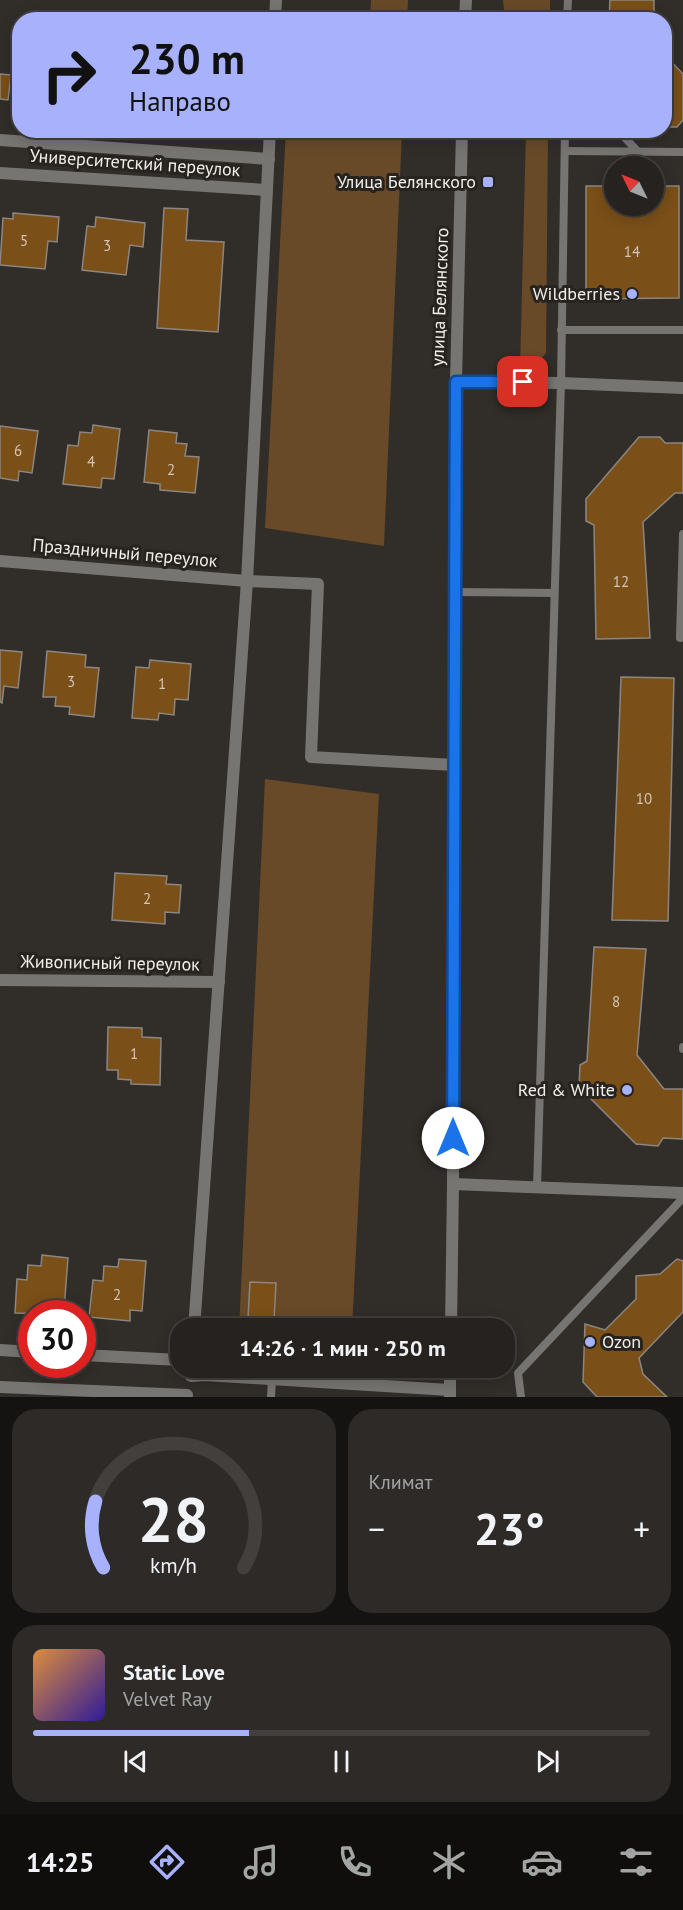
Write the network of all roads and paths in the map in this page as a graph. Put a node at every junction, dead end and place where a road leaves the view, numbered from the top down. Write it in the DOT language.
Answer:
graph roads {
  1 [pos="270,138"];
  2 [pos="462,138"];
  3 [pos="565,138"];
  4 [pos="625,138"];
  5 [pos="0,140"];
  6 [pos="565,151"];
  7 [pos="683,152"];
  8 [pos="639,153"];
  9 [pos="269,159"];
  10 [pos="0,173"];
  11 [pos="267,190"];
  12 [pos="561,330"];
  13 [pos="683,330"];
  14 [pos="456,382"];
  15 [pos="561,383"];
  16 [pos="683,388"];
  17 [pos="683,534"];
  18 [pos="0,561"];
  19 [pos="247,581"];
  20 [pos="454,592"];
  21 [pos="554,593"];
  22 [pos="680,638"];
  23 [pos="453,765"];
  24 [pos="0,980"];
  25 [pos="219,982"];
  26 [pos="453,1184"];
  27 [pos="537,1188"];
  28 [pos="683,1193"];
  29 [pos="683,1198"];
  30 [pos="195,1318"];
  31 [pos="451,1318"];
  32 [pos="0,1350"];
  33 [pos="18,1351"];
  34 [pos="96,1355"];
  35 [pos="170,1359"];
  36 [pos="190,1378"];
  37 [pos="255,1378"];
  38 [pos="450,1378"];
  39 [pos="272,1379"];
  40 [pos="0,1387"];
  41 [pos="450,1394"];
  42 [pos="187,1396"];
  43 [pos="271,1397"];
  44 [pos="521,1397"];
  1 -- 9 [label="street"];
  2 -- 14 [label="street, улица Белянского"];
  3 -- 6 [label="lane"];
  4 -- 8 [label="lane"];
  5 -- 9 [label="street, Университетский переулок"];
  6 -- 8 [label="lane"];
  6 -- 12 [label="lane"];
  7 -- 8 [label="lane"];
  9 -- 11 [label="street"];
  10 -- 11 [label="street, Университетский переулок"];
  11 -- 19 [label="street"];
  12 -- 13 [label="lane"];
  12 -- 15 [label="lane"];
  14 -- 15 [label="street"];
  14 -- 20 [label="street, улица Белянского"];
  15 -- 16 [label="street"];
  15 -- 21 [label="lane"];
  17 -- 22 [label="lane"];
  18 -- 19 [label="street, Праздничный переулок"];
  19 -- 23 [label="street, Праздничный переулок"];
  19 -- 25 [label="street"];
  20 -- 21 [label="lane"];
  20 -- 23 [label="street, улица Белянского"];
  21 -- 27 [label="lane"];
  23 -- 26 [label="street, улица Белянского"];
  24 -- 25 [label="street, Живописный переулок"];
  25 -- 30 [label="street"];
  26 -- 27 [label="street"];
  26 -- 31 [label="street, улица Белянского"];
  27 -- 28 [label="street"];
  29 -- 44 [label="lane"];
  32 -- 33 [label="street"];
  34 -- 35 [label="street"];
  36 -- 42 [label="street"];
  37 -- 39 [label="street"];
  38 -- 41 [label="street"];
  39 -- 41 [label="street"];
  39 -- 43 [label="lane"];
  40 -- 42 [label="street"];
}
